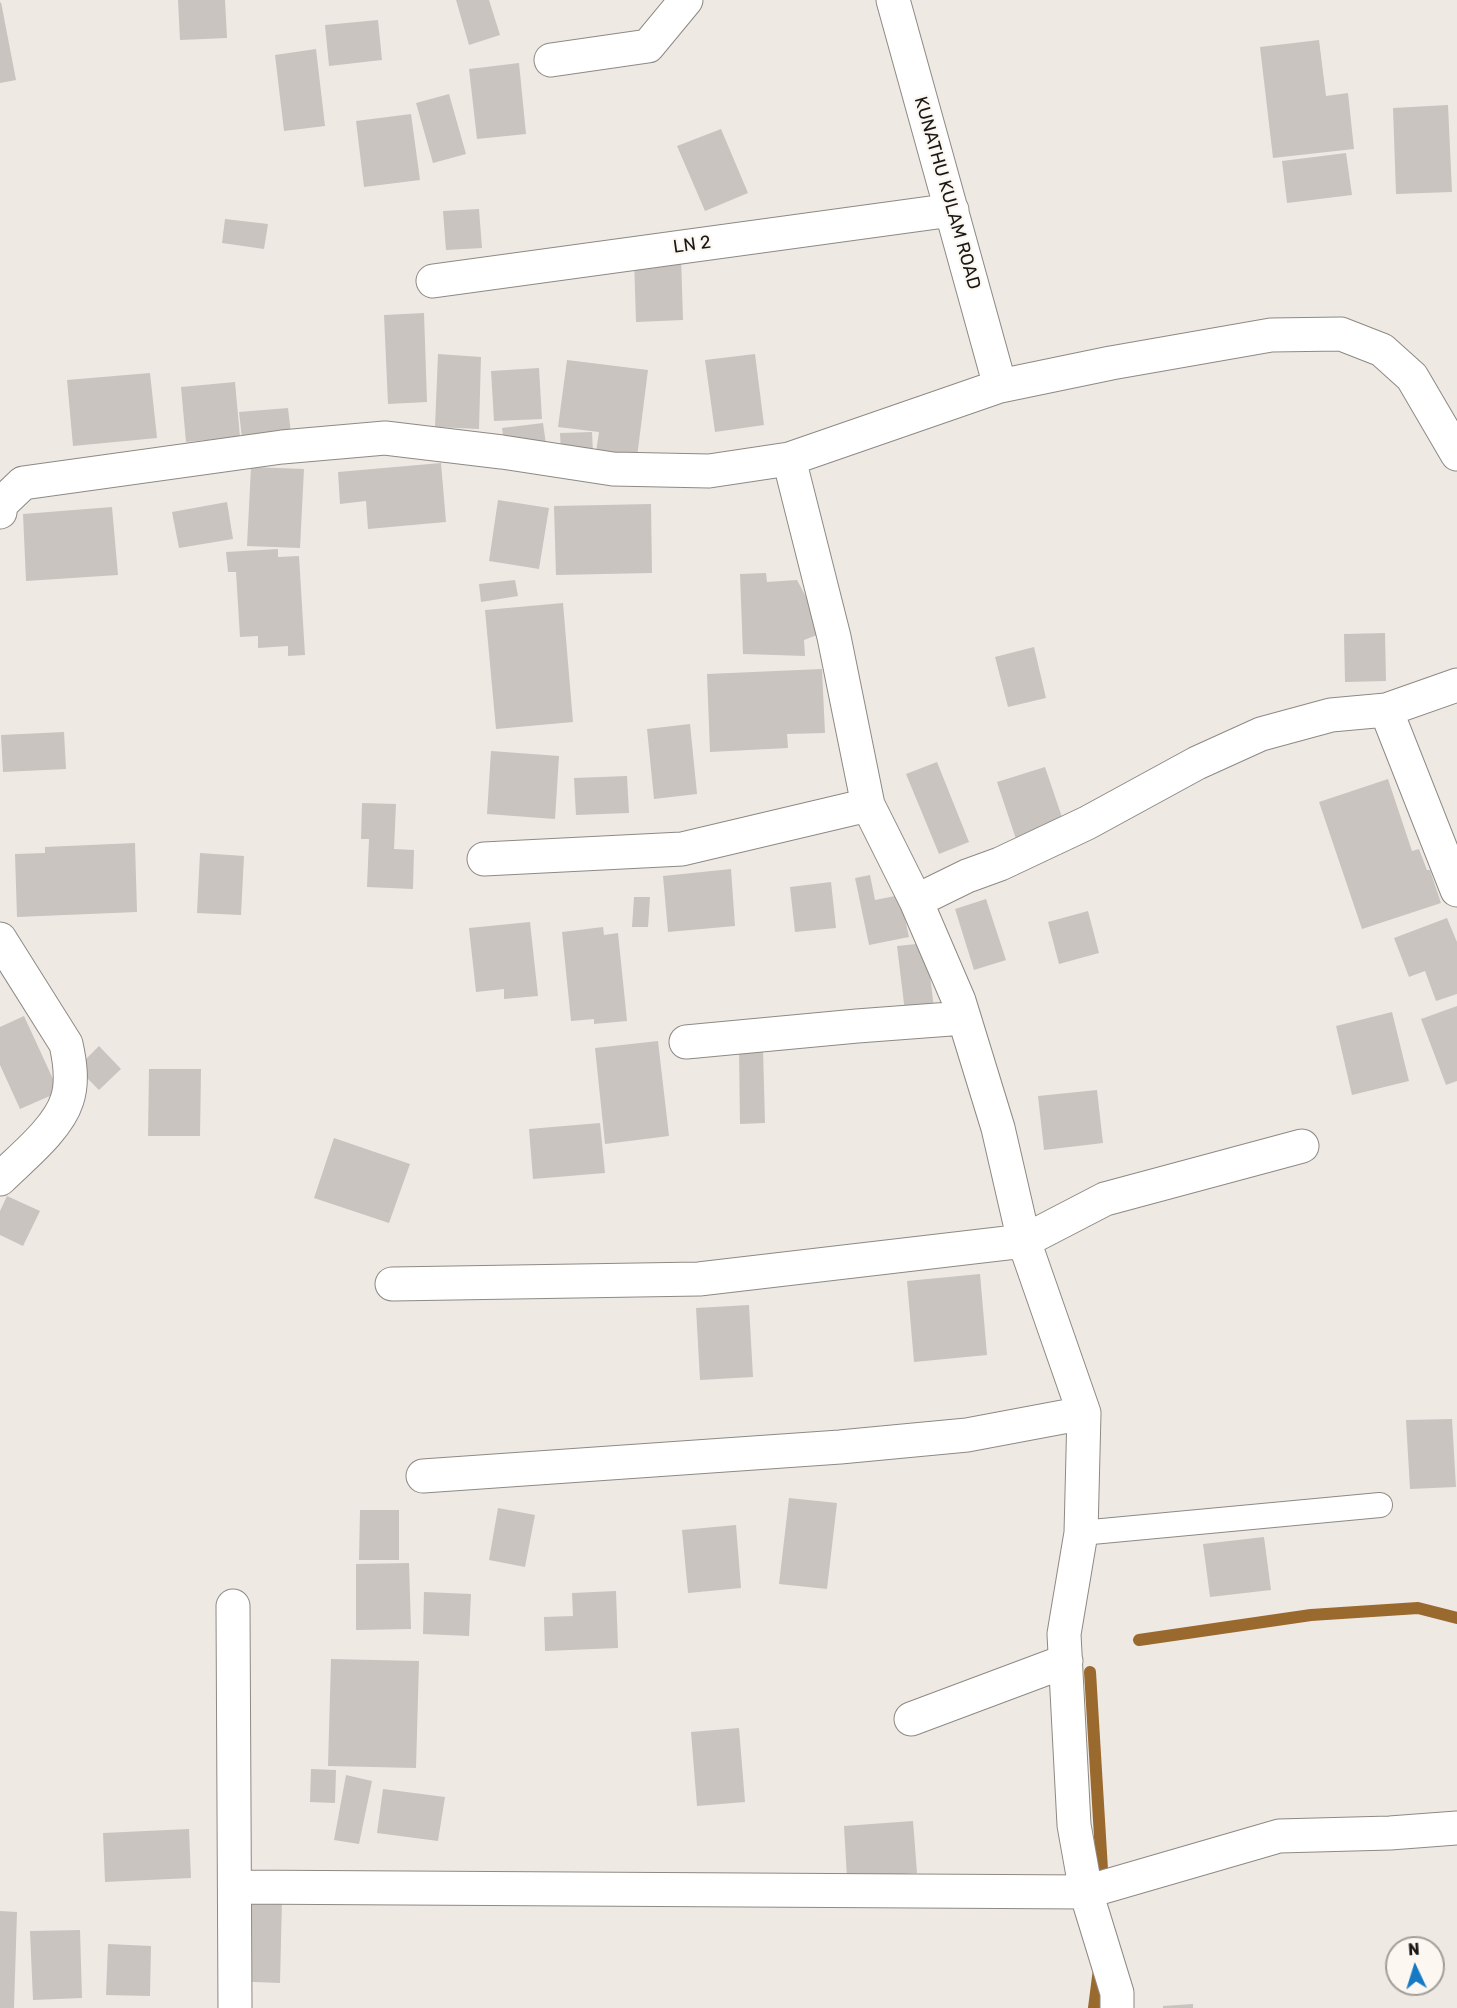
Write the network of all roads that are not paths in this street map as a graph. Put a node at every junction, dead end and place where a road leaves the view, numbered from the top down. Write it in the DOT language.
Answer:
graph roads {
  1 [pos="686,0"];
  2 [pos="893,0"];
  3 [pos="551,60"];
  4 [pos="952,210"];
  5 [pos="433,281"];
  6 [pos="1000,386"];
  7 [pos="1457,454"];
  8 [pos="789,459"];
  9 [pos="0,512"];
  10 [pos="1457,685"];
  11 [pos="1386,710"];
  12 [pos="868,805"];
  13 [pos="484,859"];
  14 [pos="1457,890"];
  15 [pos="916,901"];
  16 [pos="0,939"];
  17 [pos="964,1018"];
  18 [pos="686,1042"];
  19 [pos="1302,1146"];
  20 [pos="0,1179"];
  21 [pos="1024,1241"];
  22 [pos="392,1284"];
  23 [pos="1084,1413"];
  24 [pos="423,1476"];
  25 [pos="1380,1505"];
  26 [pos="1080,1533"];
  27 [pos="233,1606"];
  28 [pos="1065,1661"];
  29 [pos="911,1719"];
  30 [pos="1457,1828"];
  31 [pos="236,1887"];
  32 [pos="1086,1892"];
  33 [pos="235,2008"];
  34 [pos="1117,2008"];
  1 -- 3 [label="street"];
  2 -- 4 [label="street, KUNATHU KULAM ROAD"];
  4 -- 5 [label="street, LN 2"];
  4 -- 6 [label="street, KUNATHU KULAM ROAD"];
  6 -- 7 [label="street"];
  6 -- 8 [label="street"];
  8 -- 9 [label="street"];
  8 -- 12 [label="street"];
  10 -- 11 [label="street"];
  11 -- 14 [label="street"];
  11 -- 15 [label="street"];
  12 -- 13 [label="street"];
  12 -- 15 [label="street"];
  15 -- 17 [label="street"];
  16 -- 20 [label="street"];
  17 -- 18 [label="street"];
  17 -- 21 [label="street"];
  19 -- 21 [label="street"];
  21 -- 22 [label="street"];
  21 -- 23 [label="street"];
  23 -- 24 [label="street"];
  23 -- 26 [label="street"];
  25 -- 26 [label="lane"];
  26 -- 28 [label="street"];
  27 -- 31 [label="street"];
  28 -- 29 [label="street"];
  28 -- 32 [label="street"];
  30 -- 32 [label="street"];
  31 -- 32 [label="street"];
  31 -- 33 [label="street"];
  32 -- 34 [label="street"];
}
